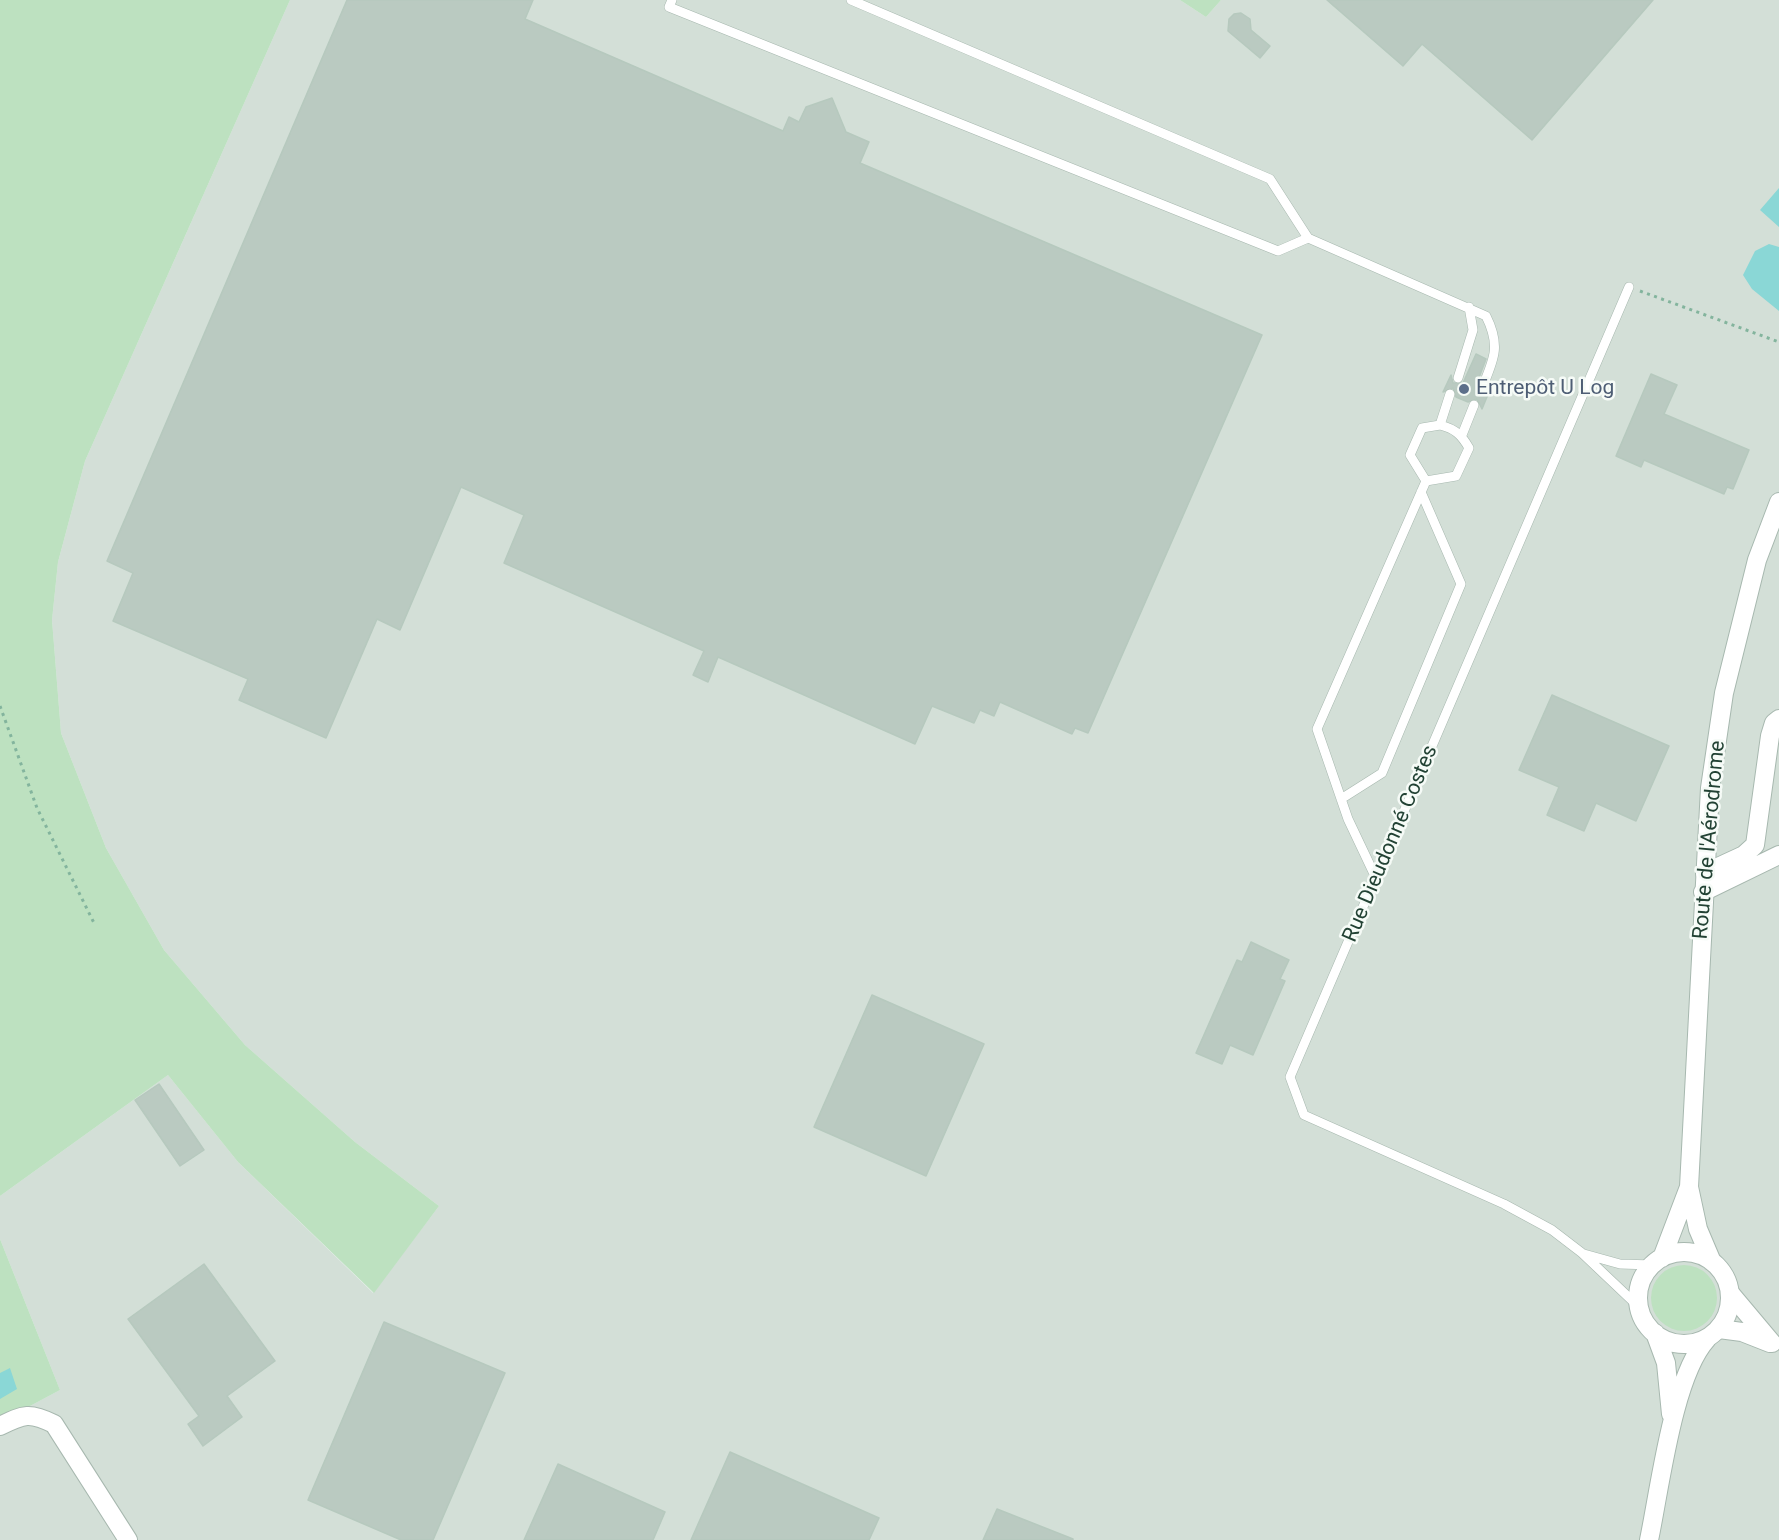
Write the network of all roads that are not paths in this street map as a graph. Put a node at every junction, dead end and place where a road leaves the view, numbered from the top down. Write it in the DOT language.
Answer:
graph roads {
  1 [pos="672,0"];
  2 [pos="851,0"];
  3 [pos="1308,238"];
  4 [pos="1629,287"];
  5 [pos="1469,308"];
  6 [pos="1458,378"];
  7 [pos="1482,388"];
  8 [pos="1450,394"];
  9 [pos="1474,405"];
  10 [pos="1440,425"];
  11 [pos="1462,435"];
  12 [pos="1426,481"];
  13 [pos="1421,492"];
  14 [pos="1779,502"];
  15 [pos="1779,718"];
  16 [pos="1341,799"];
  17 [pos="1779,855"];
  18 [pos="1705,873"];
  19 [pos="1376,878"];
  20 [pos="1703,892"];
  21 [pos="1689,1187"];
  22 [pos="1582,1253"];
  23 [pos="1658,1262"];
  24 [pos="1712,1262"];
  25 [pos="1730,1293"];
  26 [pos="1640,1307"];
  27 [pos="1655,1333"];
  28 [pos="1713,1334"];
  29 [pos="1776,1346"];
  30 [pos="1672,1418"];
  31 [pos="0,1426"];
  32 [pos="128,1540"];
  33 [pos="1649,1540"];
  1 -- 3 [label="lane"];
  2 -- 3 [label="lane"];
  3 -- 5 [label="lane"];
  4 -- 19 [label="lane, Rue Dieudonné Costes"];
  5 -- 6 [label="lane"];
  5 -- 7 [label="lane"];
  8 -- 10 [label="lane"];
  9 -- 11 [label="lane"];
  10 -- 11 [label="lane"];
  10 -- 12 [label="lane"];
  11 -- 12 [label="lane"];
  12 -- 13 [label="lane"];
  13 -- 16 [label="lane"];
  13 -- 16 [label="lane"];
  14 -- 18 [label="street, Route de l'Aérodrome"];
  15 -- 18 [label="street"];
  16 -- 19 [label="lane"];
  17 -- 20 [label="street"];
  18 -- 20 [label="street, Route de l'Aérodrome"];
  19 -- 22 [label="lane, Rue Dieudonné Costes"];
  20 -- 21 [label="street, Route de l'Aérodrome"];
  21 -- 23 [label="street, Route de l'Aérodrome"];
  21 -- 24 [label="street, Route de l'Aérodrome"];
  22 -- 23 [label="lane, Rue Dieudonné Costes"];
  22 -- 26 [label="lane, Rue Dieudonné Costes"];
  23 -- 24 [label="street"];
  23 -- 26 [label="street"];
  24 -- 25 [label="street"];
  25 -- 28 [label="street"];
  25 -- 29 [label="street"];
  26 -- 27 [label="street"];
  27 -- 28 [label="street"];
  27 -- 30 [label="street"];
  28 -- 29 [label="street"];
  28 -- 30 [label="street"];
  30 -- 33 [label="street"];
  31 -- 32 [label="street"];
}
